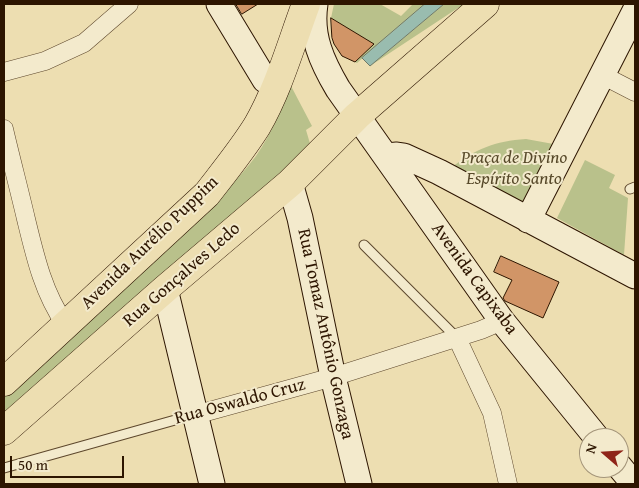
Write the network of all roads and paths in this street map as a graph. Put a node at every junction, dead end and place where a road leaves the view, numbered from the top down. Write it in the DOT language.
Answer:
graph roads {
  1 [pos="129,4"];
  2 [pos="219,4"];
  3 [pos="306,4"];
  4 [pos="315,4"];
  5 [pos="485,4"];
  6 [pos="635,11"];
  7 [pos="4,72"];
  8 [pos="602,75"];
  9 [pos="275,87"];
  10 [pos="635,92"];
  11 [pos="357,116"];
  12 [pos="4,129"];
  13 [pos="387,156"];
  14 [pos="439,172"];
  15 [pos="406,182"];
  16 [pos="290,183"];
  17 [pos="528,220"];
  18 [pos="364,245"];
  19 [pos="635,276"];
  20 [pos="165,289"];
  21 [pos="502,321"];
  22 [pos="65,324"];
  23 [pos="457,338"];
  24 [pos="333,377"];
  25 [pos="4,382"];
  26 [pos="195,414"];
  27 [pos="589,428"];
  28 [pos="4,431"];
  29 [pos="4,468"];
  30 [pos="212,484"];
  31 [pos="359,484"];
  32 [pos="508,484"];
  1 -- 7 [label="street"];
  2 -- 9 [label="street"];
  3 -- 9 [label="main road, Avenida Aurélio Puppim"];
  4 -- 11 [label="street, Avenida Capixaba"];
  5 -- 11 [label="main road, Rua Gonçalves Ledo"];
  6 -- 8 [label="street"];
  8 -- 10 [label="street"];
  8 -- 17 [label="street"];
  9 -- 22 [label="main road, Avenida Aurélio Puppim"];
  11 -- 13 [label="street, Avenida Capixaba"];
  11 -- 16 [label="main road, Rua Gonçalves Ledo"];
  12 -- 22 [label="street"];
  13 -- 14 [label="street"];
  13 -- 15 [label="street, Avenida Capixaba"];
  14 -- 15 [label="street"];
  14 -- 17 [label="street"];
  15 -- 21 [label="street, Avenida Capixaba"];
  16 -- 20 [label="main road, Rua Gonçalves Ledo"];
  16 -- 24 [label="street, Rua Tomaz Antônio Gonzaga"];
  17 -- 19 [label="street"];
  18 -- 23 [label="lane"];
  20 -- 26 [label="street"];
  20 -- 28 [label="main road, Rua Gonçalves Ledo"];
  21 -- 23 [label="street, Rua Oswaldo Cruz"];
  21 -- 27 [label="street, Avenida Capixaba"];
  22 -- 25 [label="main road, Avenida Aurélio Puppim"];
  23 -- 24 [label="street, Rua Oswaldo Cruz"];
  23 -- 32 [label="street"];
  24 -- 26 [label="street, Rua Oswaldo Cruz"];
  24 -- 31 [label="street, Rua Tomaz Antônio Gonzaga"];
  26 -- 29 [label="lane, Rua Oswaldo Cruz"];
  26 -- 30 [label="street"];
}
